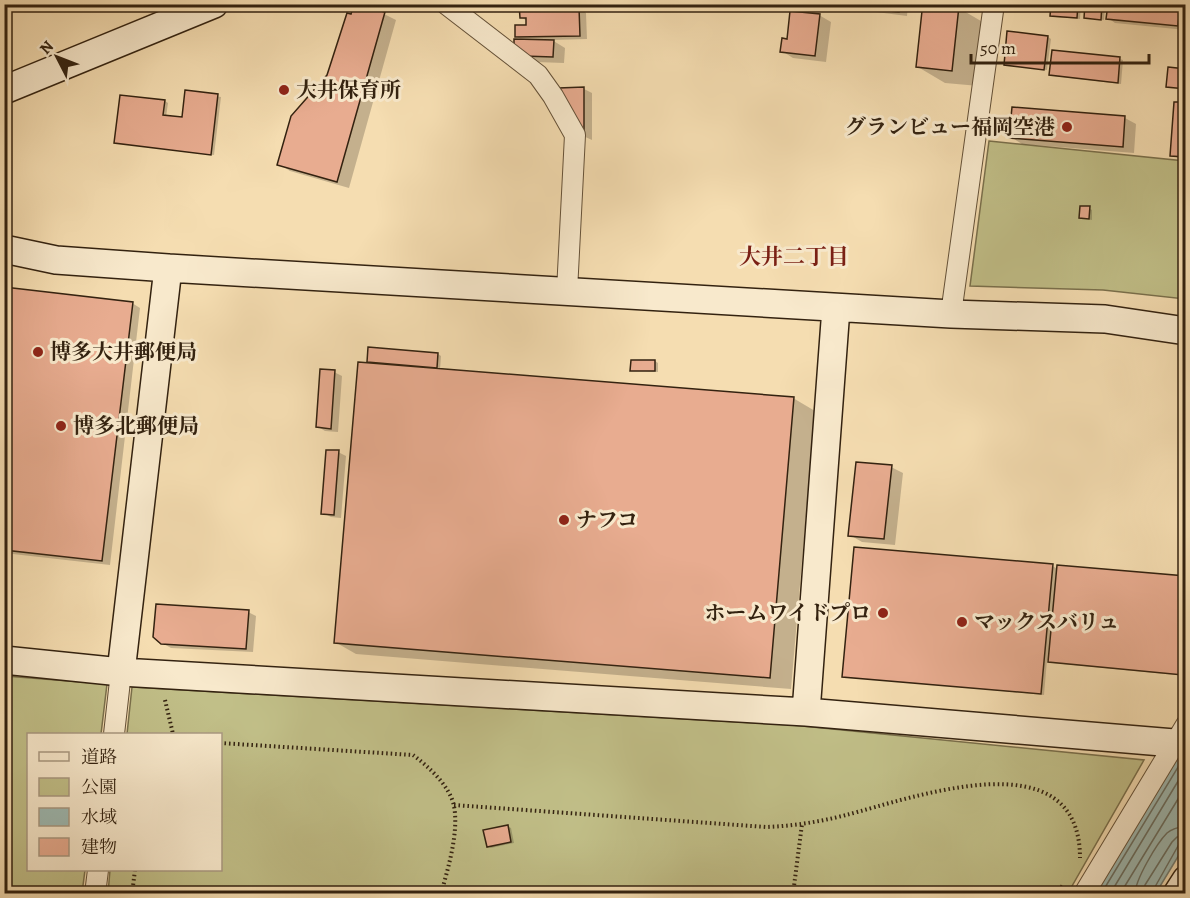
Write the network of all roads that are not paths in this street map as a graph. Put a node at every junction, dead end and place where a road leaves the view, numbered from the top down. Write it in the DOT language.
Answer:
graph roads {
  1 [pos="214,4"];
  2 [pos="446,4"];
  3 [pos="994,4"];
  4 [pos="4,90"];
  5 [pos="4,249"];
  6 [pos="168,268"];
  7 [pos="567,291"];
  8 [pos="836,308"];
  9 [pos="951,314"];
  10 [pos="1185,331"];
  11 [pos="4,660"];
  12 [pos="121,672"];
  13 [pos="806,712"];
  14 [pos="114,733"];
  15 [pos="1180,734"];
  16 [pos="98,871"];
  17 [pos="1185,880"];
  18 [pos="95,894"];
  19 [pos="1084,894"];
  20 [pos="1177,894"];
  1 -- 4 [label="street"];
  2 -- 7 [label="street"];
  3 -- 9 [label="street"];
  5 -- 6 [label="street"];
  6 -- 7 [label="street"];
  6 -- 12 [label="street"];
  7 -- 8 [label="street"];
  8 -- 9 [label="street"];
  8 -- 13 [label="street"];
  9 -- 10 [label="street"];
  11 -- 12 [label="street"];
  12 -- 13 [label="street"];
  12 -- 14 [label="street"];
  13 -- 15 [label="street"];
  15 -- 19 [label="street"];
  16 -- 18 [label="street"];
  17 -- 20 [label="street"];
}
